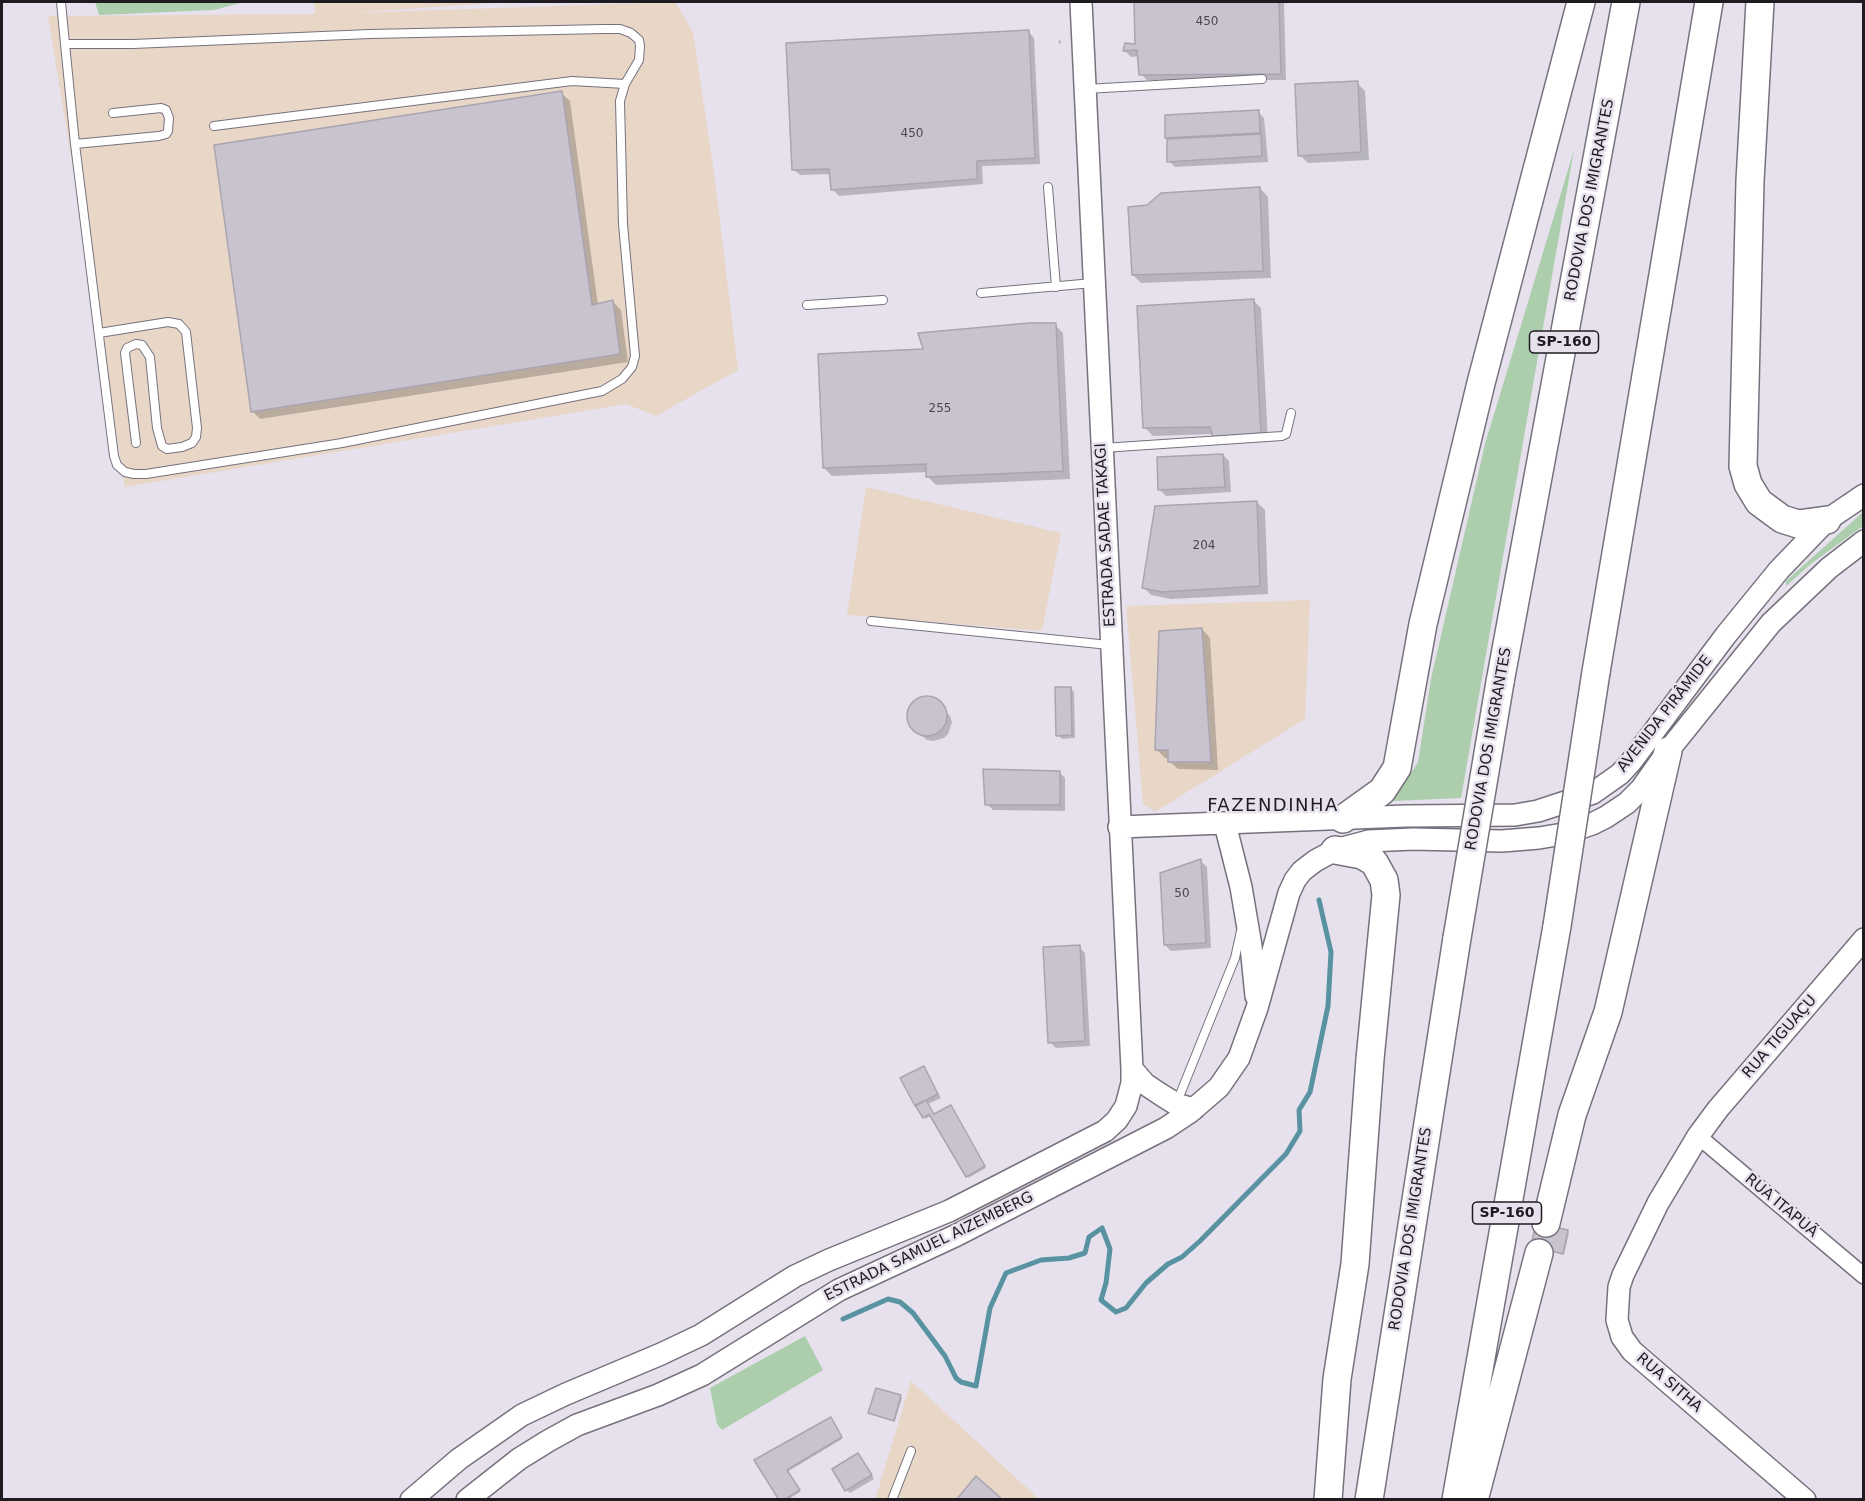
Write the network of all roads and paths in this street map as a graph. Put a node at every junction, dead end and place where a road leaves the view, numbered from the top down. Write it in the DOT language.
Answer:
graph roads {
  1 [pos="61,2"];
  2 [pos="1081,2"];
  3 [pos="1581,2"];
  4 [pos="1626,2"];
  5 [pos="1709,2"];
  6 [pos="1760,2"];
  7 [pos="1065,41"];
  8 [pos="1059,42"];
  9 [pos="65,44"];
  10 [pos="1262,80"];
  11 [pos="625,84"];
  12 [pos="1085,89"];
  13 [pos="113,112"];
  14 [pos="214,126"];
  15 [pos="75,144"];
  16 [pos="1048,187"];
  17 [pos="1094,283"];
  18 [pos="1056,287"];
  19 [pos="981,293"];
  20 [pos="883,300"];
  21 [pos="807,305"];
  22 [pos="99,333"];
  23 [pos="1291,413"];
  24 [pos="136,443"];
  25 [pos="1102,448"];
  26 [pos="1863,495"];
  27 [pos="1827,520"];
  28 [pos="1863,541"];
  29 [pos="871,621"];
  30 [pos="1111,645"];
  31 [pos="1668,751"];
  32 [pos="1343,819"];
  33 [pos="1225,824"];
  34 [pos="1119,828"];
  35 [pos="1335,850"];
  36 [pos="1286,904"];
  37 [pos="1245,910"];
  38 [pos="1863,939"];
  39 [pos="1257,1008"];
  40 [pos="1132,1069"];
  41 [pos="1185,1106"];
  42 [pos="1698,1136"];
  43 [pos="1546,1223"];
  44 [pos="1539,1253"];
  45 [pos="1863,1276"];
  46 [pos="911,1451"];
  47 [pos="411,1500"];
  48 [pos="467,1500"];
  49 [pos="892,1500"];
  50 [pos="1328,1500"];
  51 [pos="1369,1500"];
  52 [pos="1456,1500"];
  53 [pos="1474,1500"];
  54 [pos="1805,1500"];
  1 -- 9 [label="lane"];
  2 -- 12 [label="main road, ESTRADA SADAE TAKAGI"];
  3 -- 32 [label="highway"];
  4 -- 51 [label="highway, RODOVIA DOS IMIGRANTES / SP-160, bridge"];
  5 -- 52 [label="highway, SP-160, bridge"];
  6 -- 27 [label="highway"];
  7 -- 8 [label="path"];
  9 -- 11 [label="lane"];
  9 -- 15 [label="lane"];
  10 -- 12 [label="lane"];
  11 -- 14 [label="lane"];
  11 -- 22 [label="lane"];
  12 -- 17 [label="main road, ESTRADA SADAE TAKAGI"];
  13 -- 15 [label="lane"];
  15 -- 22 [label="lane"];
  16 -- 18 [label="lane"];
  17 -- 18 [label="lane"];
  17 -- 25 [label="main road, ESTRADA SADAE TAKAGI"];
  18 -- 19 [label="lane"];
  20 -- 21 [label="lane"];
  22 -- 24 [label="lane"];
  23 -- 25 [label="lane"];
  25 -- 30 [label="main road, ESTRADA SADAE TAKAGI"];
  26 -- 27 [label="main road, AVENIDA PIRÂMIDE"];
  27 -- 32 [label="main road, AVENIDA PIRÂMIDE"];
  28 -- 31 [label="main road, AVENIDA PIRÂMIDE"];
  29 -- 30 [label="lane"];
  30 -- 34 [label="main road, ESTRADA SADAE TAKAGI"];
  31 -- 35 [label="main road, AVENIDA PIRÂMIDE"];
  31 -- 43 [label="highway"];
  32 -- 33 [label="main road, AVENIDA PIRÂMIDE"];
  33 -- 34 [label="main road, AVENIDA PIRÂMIDE"];
  33 -- 37 [label="main road"];
  34 -- 40 [label="main road, ESTRADA SADAE TAKAGI"];
  35 -- 36 [label="main road, AVENIDA PIRÂMIDE"];
  35 -- 50 [label="highway"];
  36 -- 39 [label="main road, ESTRADA SAMUEL AIZEMBERG"];
  37 -- 39 [label="main road"];
  37 -- 41 [label="lane"];
  38 -- 42 [label="main road, RUA TIGUAÇU"];
  39 -- 41 [label="main road, ESTRADA SAMUEL AIZEMBERG"];
  40 -- 41 [label="main road"];
  40 -- 47 [label="main road, ESTRADA SAMUEL AIZEMBERG"];
  41 -- 48 [label="main road, ESTRADA SAMUEL AIZEMBERG"];
  42 -- 45 [label="street, RUA ITAPUÃ"];
  42 -- 54 [label="main road, RUA SITHA"];
  44 -- 53 [label="highway"];
  46 -- 49 [label="lane"];
}
